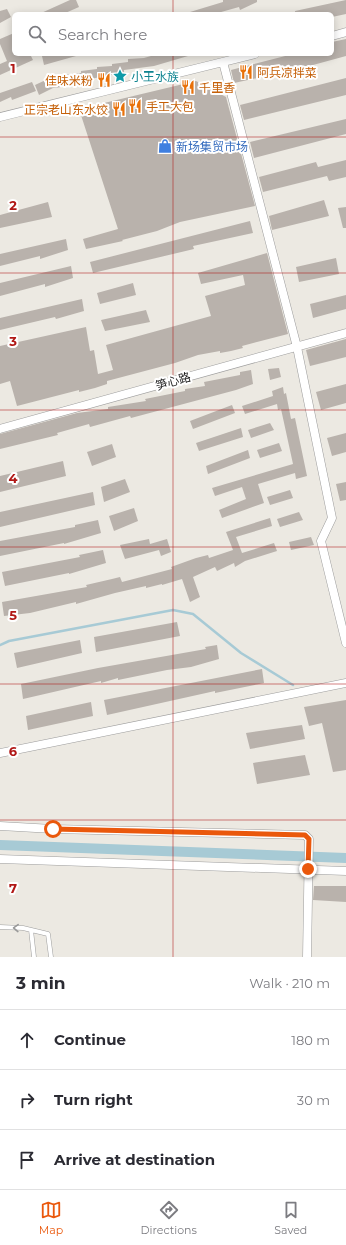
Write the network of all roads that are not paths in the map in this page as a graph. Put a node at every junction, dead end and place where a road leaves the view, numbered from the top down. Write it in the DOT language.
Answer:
graph roads {
  1 [pos="346,32"];
  2 [pos="334,35"];
  3 [pos="247,56"];
  4 [pos="223,62"];
  5 [pos="0,117"];
  6 [pos="346,333"];
  7 [pos="298,347"];
  8 [pos="0,429"];
  9 [pos="346,643"];
  10 [pos="346,683"];
  11 [pos="0,753"];
  12 [pos="0,826"];
  13 [pos="0,859"];
  14 [pos="308,869"];
  15 [pos="346,871"];
  16 [pos="0,927"];
  17 [pos="31,930"];
  18 [pos="34,957"];
  19 [pos="51,957"];
  20 [pos="307,957"];
  1 -- 2 [label="street"];
  3 -- 4 [label="street"];
  4 -- 5 [label="street"];
  4 -- 7 [label="street"];
  6 -- 7 [label="street, 笋心路"];
  7 -- 8 [label="street, 笋心路"];
  7 -- 9 [label="street"];
  10 -- 11 [label="street"];
  12 -- 14 [label="street"];
  13 -- 14 [label="street"];
  14 -- 15 [label="street"];
  14 -- 20 [label="street"];
  17 -- 16 [label="lane, one-way"];
  17 -- 18 [label="lane"];
  17 -- 19 [label="lane"];
}
